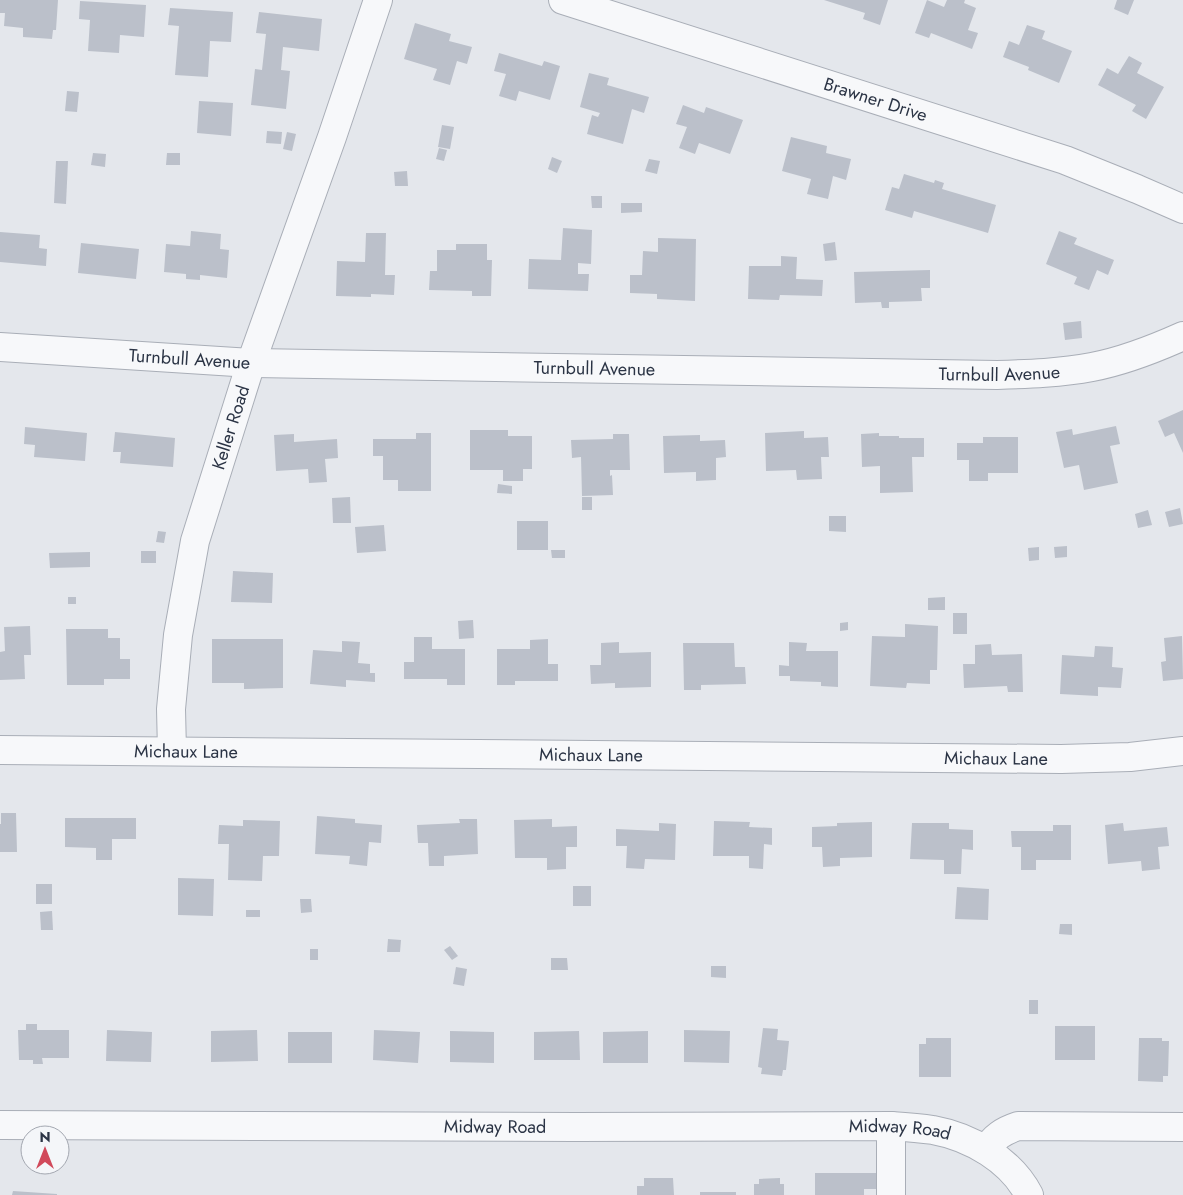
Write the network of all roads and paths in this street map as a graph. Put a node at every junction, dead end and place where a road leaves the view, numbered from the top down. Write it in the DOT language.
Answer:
graph roads {
  1 [pos="378,0"];
  2 [pos="563,0"];
  3 [pos="1183,209"];
  4 [pos="1183,336"];
  5 [pos="0,347"];
  6 [pos="250,363"];
  7 [pos="0,750"];
  8 [pos="172,751"];
  9 [pos="1183,751"];
  10 [pos="0,1126"];
  11 [pos="891,1126"];
  12 [pos="1183,1127"];
  13 [pos="986,1150"];
  14 [pos="891,1195"];
  15 [pos="1029,1195"];
  1 -- 6 [label="street, Keller Road"];
  2 -- 3 [label="street, Brawner Drive"];
  4 -- 6 [label="street, Turnbull Avenue"];
  5 -- 6 [label="street, Turnbull Avenue"];
  6 -- 8 [label="street, Keller Road"];
  7 -- 8 [label="street, Michaux Lane"];
  8 -- 9 [label="street, Michaux Lane"];
  10 -- 11 [label="street, Midway Road"];
  11 -- 13 [label="street, Midway Road"];
  11 -- 14 [label="street"];
  12 -- 13 [label="street"];
  13 -- 15 [label="street, Midway Road"];
}
